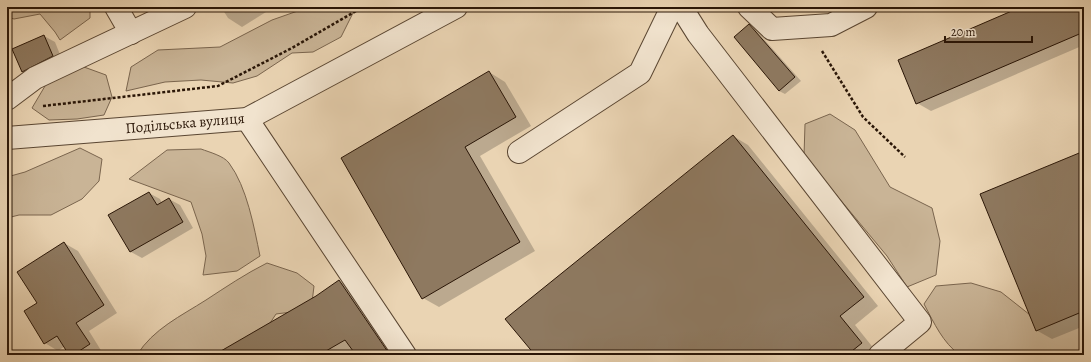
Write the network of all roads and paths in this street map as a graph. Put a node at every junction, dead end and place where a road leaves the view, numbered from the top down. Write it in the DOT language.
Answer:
graph roads {
  1 [pos="116,7"];
  2 [pos="185,7"];
  3 [pos="363,7"];
  4 [pos="456,7"];
  5 [pos="672,7"];
  6 [pos="681,7"];
  7 [pos="749,7"];
  8 [pos="866,7"];
  9 [pos="801,27"];
  10 [pos="131,33"];
  11 [pos="7,99"];
  12 [pos="38,106"];
  13 [pos="247,119"];
  14 [pos="7,138"];
  15 [pos="519,152"];
  16 [pos="905,156"];
  17 [pos="405,355"];
  18 [pos="880,355"];
  1 -- 10 [label="street"];
  2 -- 10 [label="street"];
  3 -- 12 [label="path"];
  4 -- 13 [label="street, Подільська вулиця"];
  5 -- 15 [label="street"];
  6 -- 18 [label="street"];
  7 -- 9 [label="street"];
  8 -- 9 [label="street"];
  9 -- 16 [label="path"];
  10 -- 11 [label="street"];
  13 -- 14 [label="street, Подільська вулиця"];
  13 -- 17 [label="street"];
}
